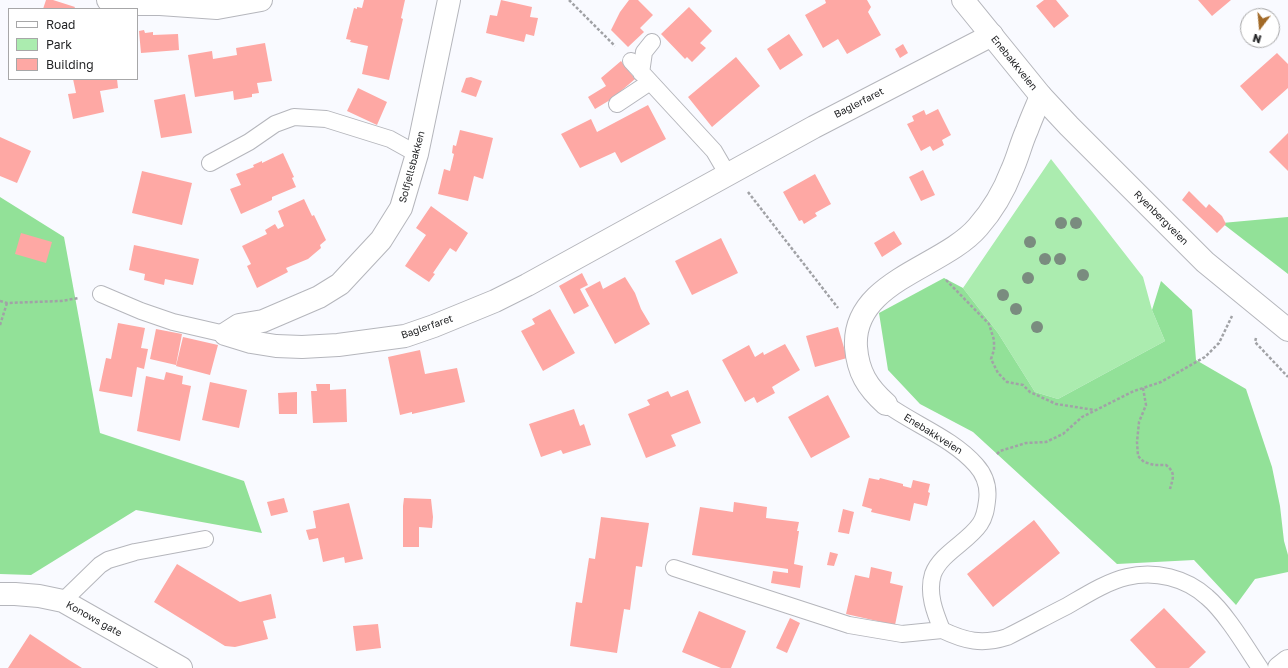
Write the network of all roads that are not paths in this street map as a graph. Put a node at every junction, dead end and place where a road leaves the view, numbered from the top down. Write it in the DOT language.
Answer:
graph roads {
  1 [pos="108,0"];
  2 [pos="261,0"];
  3 [pos="449,0"];
  4 [pos="963,0"];
  5 [pos="160,2"];
  6 [pos="992,35"];
  7 [pos="652,42"];
  8 [pos="641,72"];
  9 [pos="1041,96"];
  10 [pos="617,104"];
  11 [pos="417,154"];
  12 [pos="210,164"];
  13 [pos="736,181"];
  14 [pos="101,294"];
  15 [pos="1288,330"];
  16 [pos="225,334"];
  17 [pos="886,404"];
  18 [pos="205,539"];
  19 [pos="674,568"];
  20 [pos="0,594"];
  21 [pos="63,601"];
  22 [pos="942,630"];
  23 [pos="1288,661"];
  24 [pos="181,668"];
  25 [pos="1260,668"];
  26 [pos="1279,668"];
  1 -- 5 [label="street"];
  2 -- 5 [label="street"];
  3 -- 11 [label="street, Solfjellsbakken"];
  4 -- 6 [label="street, Enebakkveien"];
  6 -- 9 [label="street, Enebakkveien"];
  6 -- 13 [label="street, Baglerfaret"];
  7 -- 8 [label="lane"];
  8 -- 10 [label="lane"];
  8 -- 13 [label="lane"];
  9 -- 15 [label="street, Ryenbergveien"];
  9 -- 17 [label="street, Enebakkveien"];
  11 -- 12 [label="lane"];
  11 -- 16 [label="street, Solfjellsbakken"];
  13 -- 16 [label="street, Baglerfaret"];
  14 -- 16 [label="lane, Baglerfaret"];
  17 -- 22 [label="lane, Enebakkveien"];
  18 -- 21 [label="lane"];
  19 -- 22 [label="lane"];
  20 -- 21 [label="street, Konows gate"];
  21 -- 24 [label="street, Konows gate"];
  22 -- 25 [label="lane"];
  23 -- 26 [label="street"];
}
